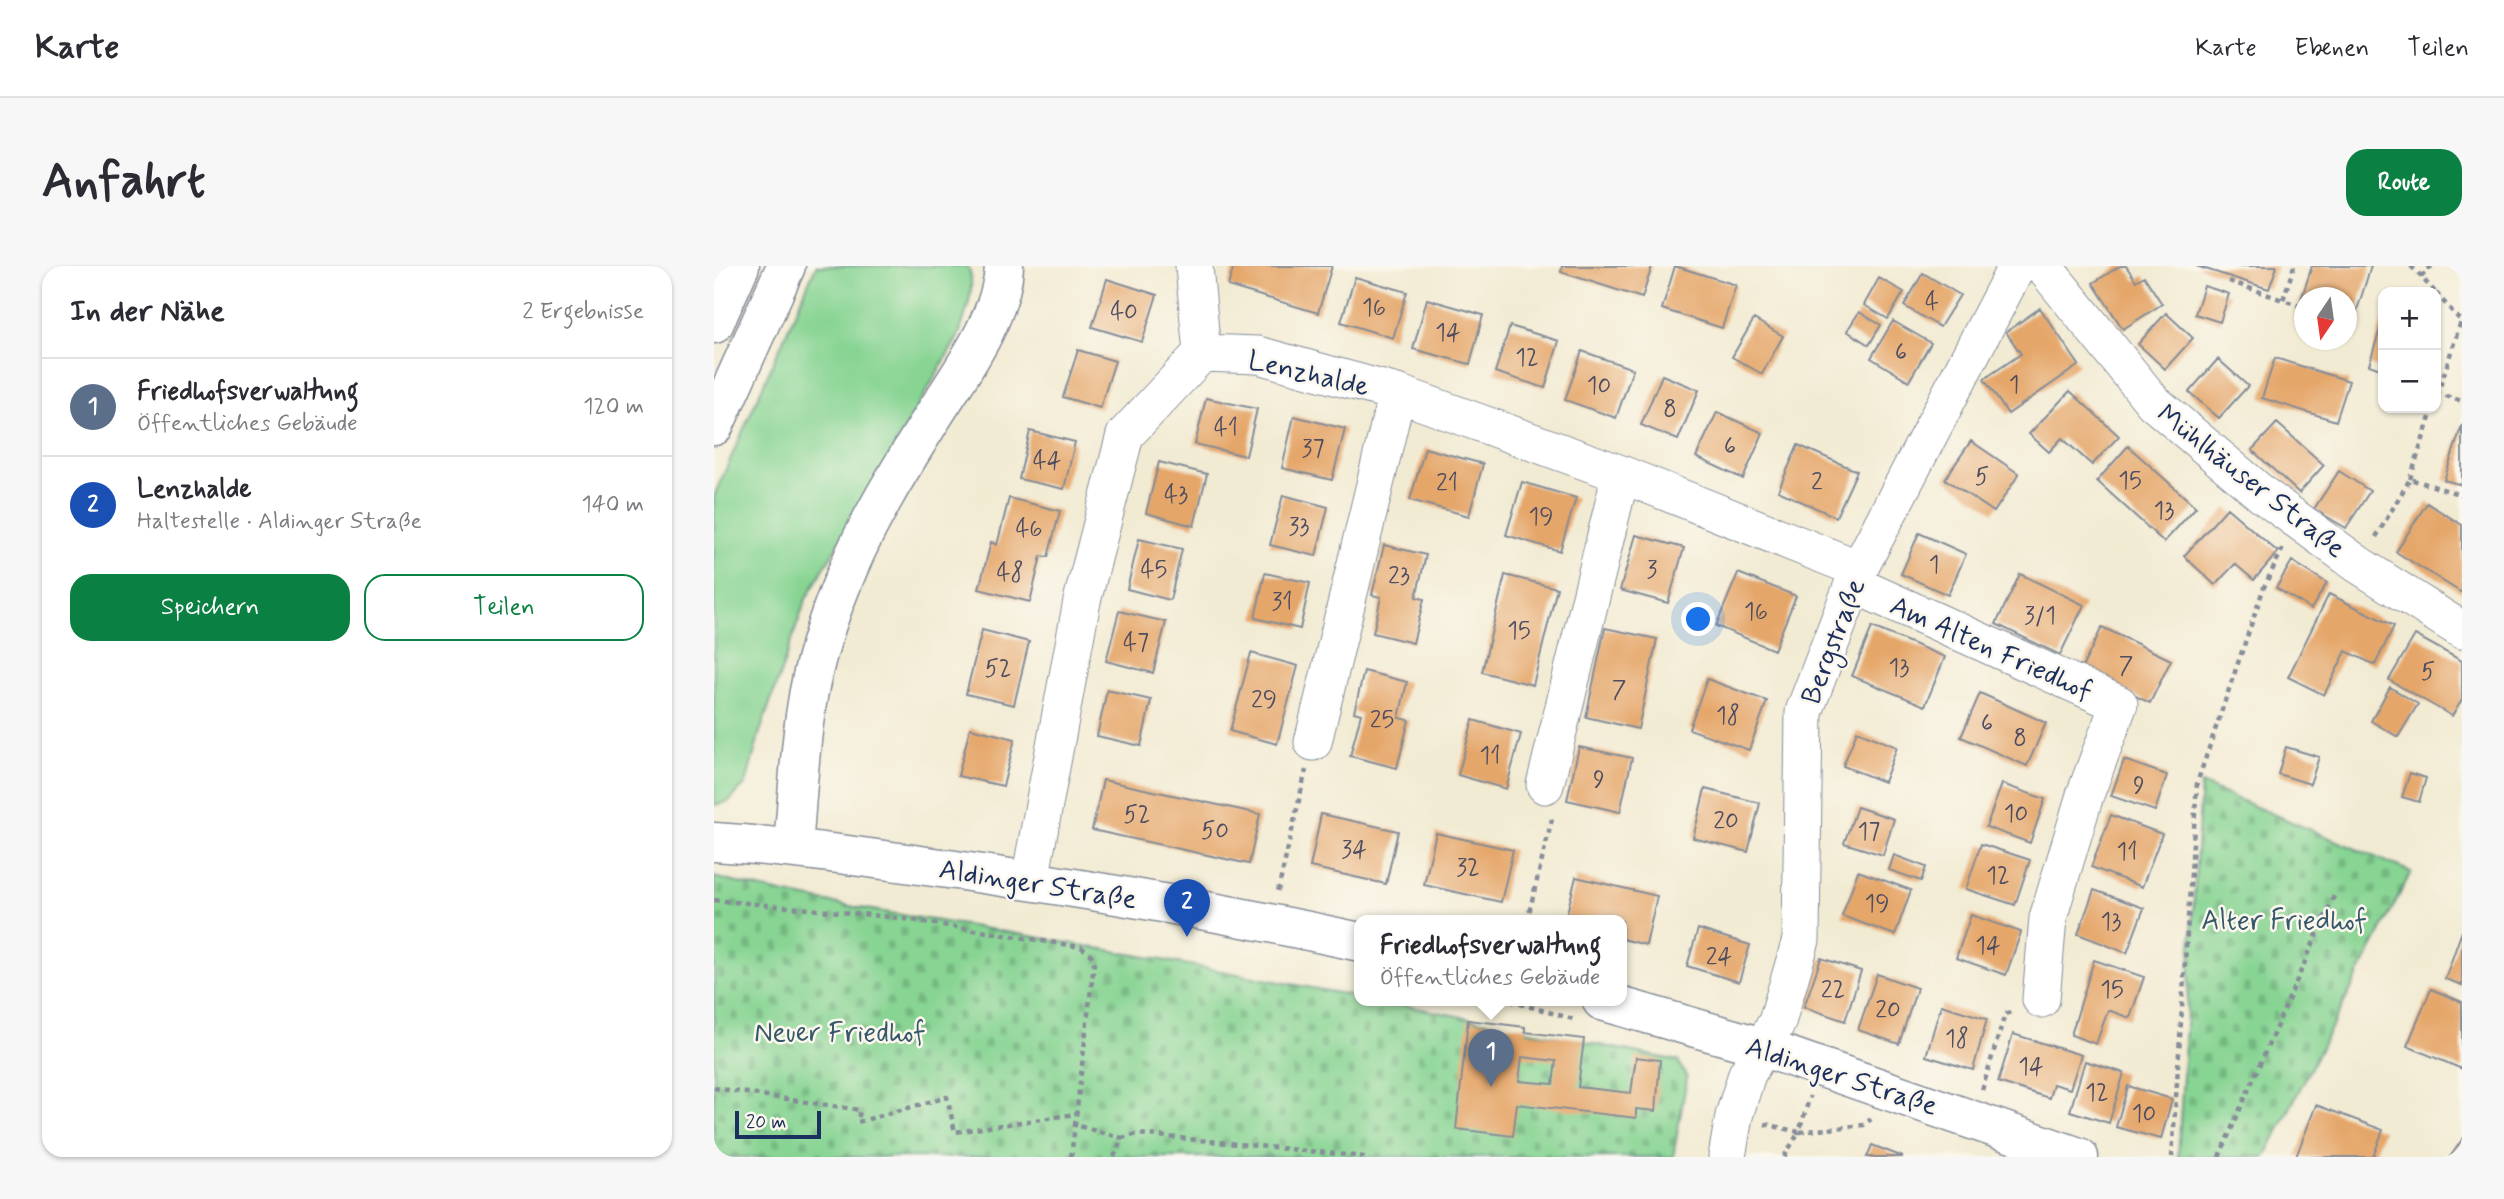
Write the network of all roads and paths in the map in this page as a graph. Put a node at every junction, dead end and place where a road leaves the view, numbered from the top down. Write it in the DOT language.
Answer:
graph roads {
  1 [pos="740,266"];
  2 [pos="786,266"];
  3 [pos="800,266"];
  4 [pos="987,266"];
  5 [pos="1004,266"];
  6 [pos="1194,266"];
  7 [pos="2017,266"];
  8 [pos="2043,266"];
  9 [pos="2294,266"];
  10 [pos="2411,266"];
  11 [pos="2432,266"];
  12 [pos="2455,266"];
  13 [pos="2462,273"];
  14 [pos="2421,277"];
  15 [pos="2229,281"];
  16 [pos="2430,287"];
  17 [pos="2441,299"];
  18 [pos="2283,300"];
  19 [pos="2294,304"];
  20 [pos="992,313"];
  21 [pos="760,321"];
  22 [pos="714,324"];
  23 [pos="1202,353"];
  24 [pos="2441,380"];
  25 [pos="1397,393"];
  26 [pos="2441,396"];
  27 [pos="2462,401"];
  28 [pos="2431,413"];
  29 [pos="714,426"];
  30 [pos="1620,474"];
  31 [pos="2410,479"];
  32 [pos="2462,495"];
  33 [pos="2297,520"];
  34 [pos="2359,565"];
  35 [pos="1856,577"];
  36 [pos="2462,630"];
  37 [pos="1313,742"];
  38 [pos="1545,785"];
  39 [pos="714,842"];
  40 [pos="793,847"];
  41 [pos="1030,880"];
  42 [pos="2334,897"];
  43 [pos="714,900"];
  44 [pos="1528,915"];
  45 [pos="1270,922"];
  46 [pos="1354,941"];
  47 [pos="2041,999"];
  48 [pos="1619,1006"];
  49 [pos="1762,1047"];
  50 [pos="1819,1066"];
  51 [pos="714,1088"];
  52 [pos="1899,1093"];
  53 [pos="1075,1114"];
  54 [pos="1734,1116"];
  55 [pos="1973,1119"];
  56 [pos="1075,1125"];
  57 [pos="1799,1132"];
  58 [pos="1122,1138"];
  59 [pos="1071,1157"];
  60 [pos="1114,1157"];
  61 [pos="1366,1157"];
  62 [pos="1727,1157"];
  63 [pos="1784,1157"];
  64 [pos="2080,1157"];
  65 [pos="2172,1157"];
  66 [pos="2219,1157"];
  1 -- 22 [label="main road"];
  2 -- 21 [label="main road"];
  3 -- 21 [label="main road"];
  4 -- 20 [label="main road"];
  5 -- 20 [label="main road"];
  6 -- 23 [label="street"];
  7 -- 35 [label="street, Bergstraße"];
  8 -- 33 [label="street, Mühlhäuser Straße"];
  9 -- 18 [label="path"];
  10 -- 14 [label="path"];
  11 -- 14 [label="path"];
  12 -- 13 [label="path"];
  14 -- 16 [label="path"];
  15 -- 18 [label="path"];
  17 -- 24 [label="path"];
  18 -- 19 [label="path"];
  20 -- 40 [label="main road"];
  21 -- 29 [label="main road"];
  23 -- 25 [label="street, Lenzhalde"];
  23 -- 41 [label="street"];
  25 -- 30 [label="street, Lenzhalde"];
  25 -- 37 [label="street, Lenzhalde"];
  26 -- 27 [label="path"];
  28 -- 31 [label="path"];
  30 -- 35 [label="street, Lenzhalde"];
  30 -- 38 [label="street"];
  31 -- 32 [label="path"];
  31 -- 34 [label="path"];
  33 -- 34 [label="street, Mühlhäuser Straße"];
  33 -- 65 [label="path"];
  34 -- 36 [label="street, Mühlhäuser Straße"];
  35 -- 47 [label="street, Am Alten Friedhof"];
  35 -- 49 [label="street, Bergstraße"];
  37 -- 45 [label="path"];
  38 -- 44 [label="path"];
  39 -- 40 [label="main road, Aldinger Straße"];
  40 -- 41 [label="main road, Aldinger Straße"];
  41 -- 45 [label="main road, Aldinger Straße"];
  42 -- 66 [label="path"];
  43 -- 53 [label="path"];
  45 -- 46 [label="main road, Aldinger Straße"];
  47 -- 55 [label="path"];
  48 -- 49 [label="main road, Aldinger Straße"];
  49 -- 50 [label="main road, Aldinger Straße"];
  49 -- 54 [label="street, Bergstraße"];
  50 -- 52 [label="main road, Aldinger Straße"];
  50 -- 57 [label="path"];
  51 -- 53 [label="path"];
  52 -- 55 [label="main road, Aldinger Straße"];
  52 -- 57 [label="path"];
  53 -- 56 [label="path"];
  54 -- 57 [label="path"];
  54 -- 62 [label="street, Bergstraße"];
  55 -- 64 [label="main road, Aldinger Straße"];
  56 -- 58 [label="path"];
  56 -- 59 [label="path"];
  57 -- 63 [label="path"];
  58 -- 60 [label="path"];
  58 -- 61 [label="path"];
}
